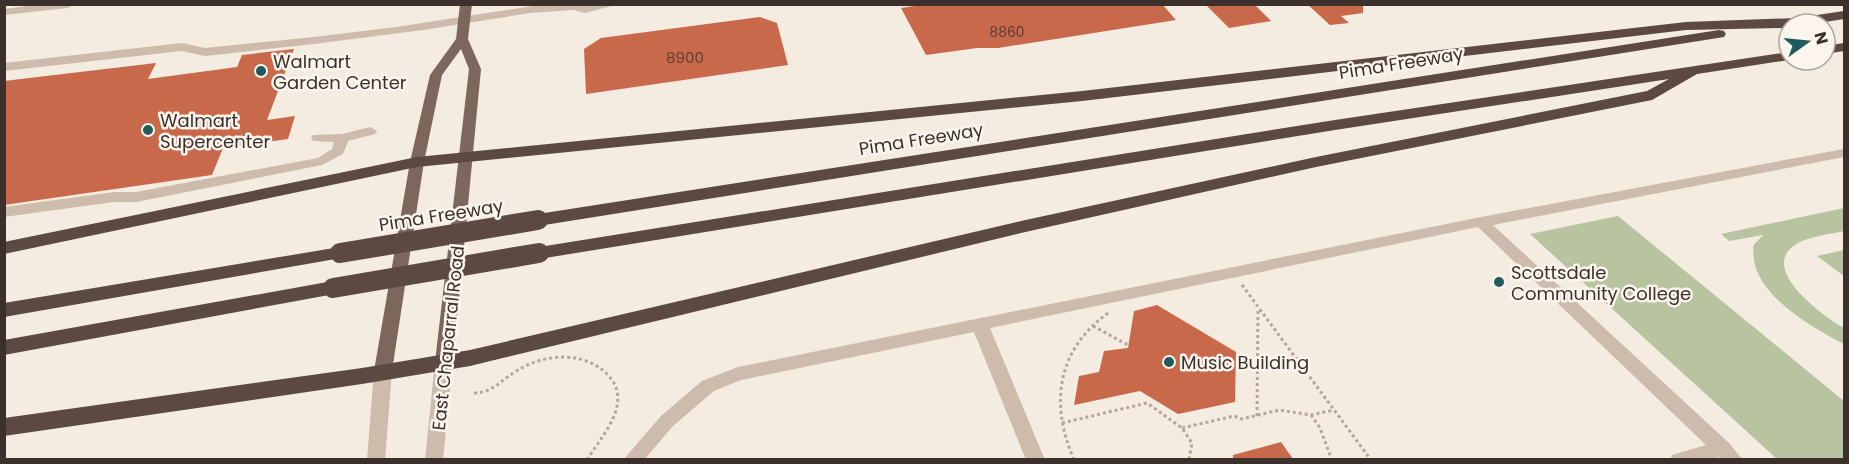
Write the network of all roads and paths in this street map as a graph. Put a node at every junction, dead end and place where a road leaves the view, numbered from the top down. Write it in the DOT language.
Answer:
graph roads {
  1 [pos="466,4"];
  2 [pos="614,4"];
  3 [pos="68,5"];
  4 [pos="4,12"];
  5 [pos="464,21"];
  6 [pos="1777,23"];
  7 [pos="1777,25"];
  8 [pos="462,39"];
  9 [pos="1777,58"];
  10 [pos="4,67"];
  11 [pos="1691,72"];
  12 [pos="370,131"];
  13 [pos="318,138"];
  14 [pos="342,138"];
  15 [pos="1845,153"];
  16 [pos="468,156"];
  17 [pos="417,162"];
  18 [pos="4,212"];
  19 [pos="1481,222"];
  20 [pos="4,248"];
  21 [pos="1239,281"];
  22 [pos="1258,307"];
  23 [pos="1116,308"];
  24 [pos="4,310"];
  25 [pos="980,325"];
  26 [pos="1093,326"];
  27 [pos="1128,345"];
  28 [pos="4,348"];
  29 [pos="444,362"];
  30 [pos="383,371"];
  31 [pos="474,393"];
  32 [pos="1334,410"];
  33 [pos="1311,415"];
  34 [pos="1257,416"];
  35 [pos="1062,423"];
  36 [pos="4,427"];
  37 [pos="1182,428"];
  38 [pos="1728,454"];
  39 [pos="376,459"];
  40 [pos="434,459"];
  41 [pos="586,459"];
  42 [pos="632,459"];
  43 [pos="1036,459"];
  44 [pos="1074,459"];
  45 [pos="1189,459"];
  46 [pos="1332,459"];
  47 [pos="1371,459"];
  48 [pos="1679,459"];
  1 -- 5 [label="main road, East Chaparral Road"];
  2 -- 5 [label="street"];
  3 -- 4 [label="street"];
  5 -- 8 [label="main road, East Chaparral Road"];
  5 -- 10 [label="street"];
  6 -- 16 [label="highway"];
  7 -- 24 [label="highway, Pima Freeway, bridge"];
  8 -- 16 [label="main road, East Chaparral Road"];
  8 -- 17 [label="main road, East Chaparral Road"];
  9 -- 11 [label="highway"];
  11 -- 28 [label="highway, bridge"];
  11 -- 29 [label="highway"];
  12 -- 14 [label="street"];
  13 -- 14 [label="street"];
  14 -- 18 [label="street"];
  15 -- 19 [label="street"];
  16 -- 17 [label="highway"];
  16 -- 29 [label="main road, East Chaparral Road"];
  17 -- 20 [label="highway"];
  17 -- 30 [label="main road, East Chaparral Road"];
  19 -- 25 [label="street"];
  19 -- 38 [label="street"];
  21 -- 22 [label="path"];
  22 -- 32 [label="path"];
  22 -- 34 [label="path"];
  23 -- 26 [label="path"];
  25 -- 42 [label="street"];
  25 -- 43 [label="street"];
  26 -- 27 [label="path"];
  26 -- 35 [label="path"];
  29 -- 30 [label="highway"];
  29 -- 40 [label="street, East Chaparral Road"];
  30 -- 36 [label="highway"];
  30 -- 39 [label="street, East Chaparral Road"];
  31 -- 41 [label="path"];
  32 -- 33 [label="path"];
  32 -- 47 [label="path"];
  33 -- 34 [label="path"];
  33 -- 46 [label="path"];
  34 -- 37 [label="path"];
  35 -- 37 [label="path"];
  35 -- 44 [label="path"];
  37 -- 45 [label="path"];
  38 -- 48 [label="street"];
}
